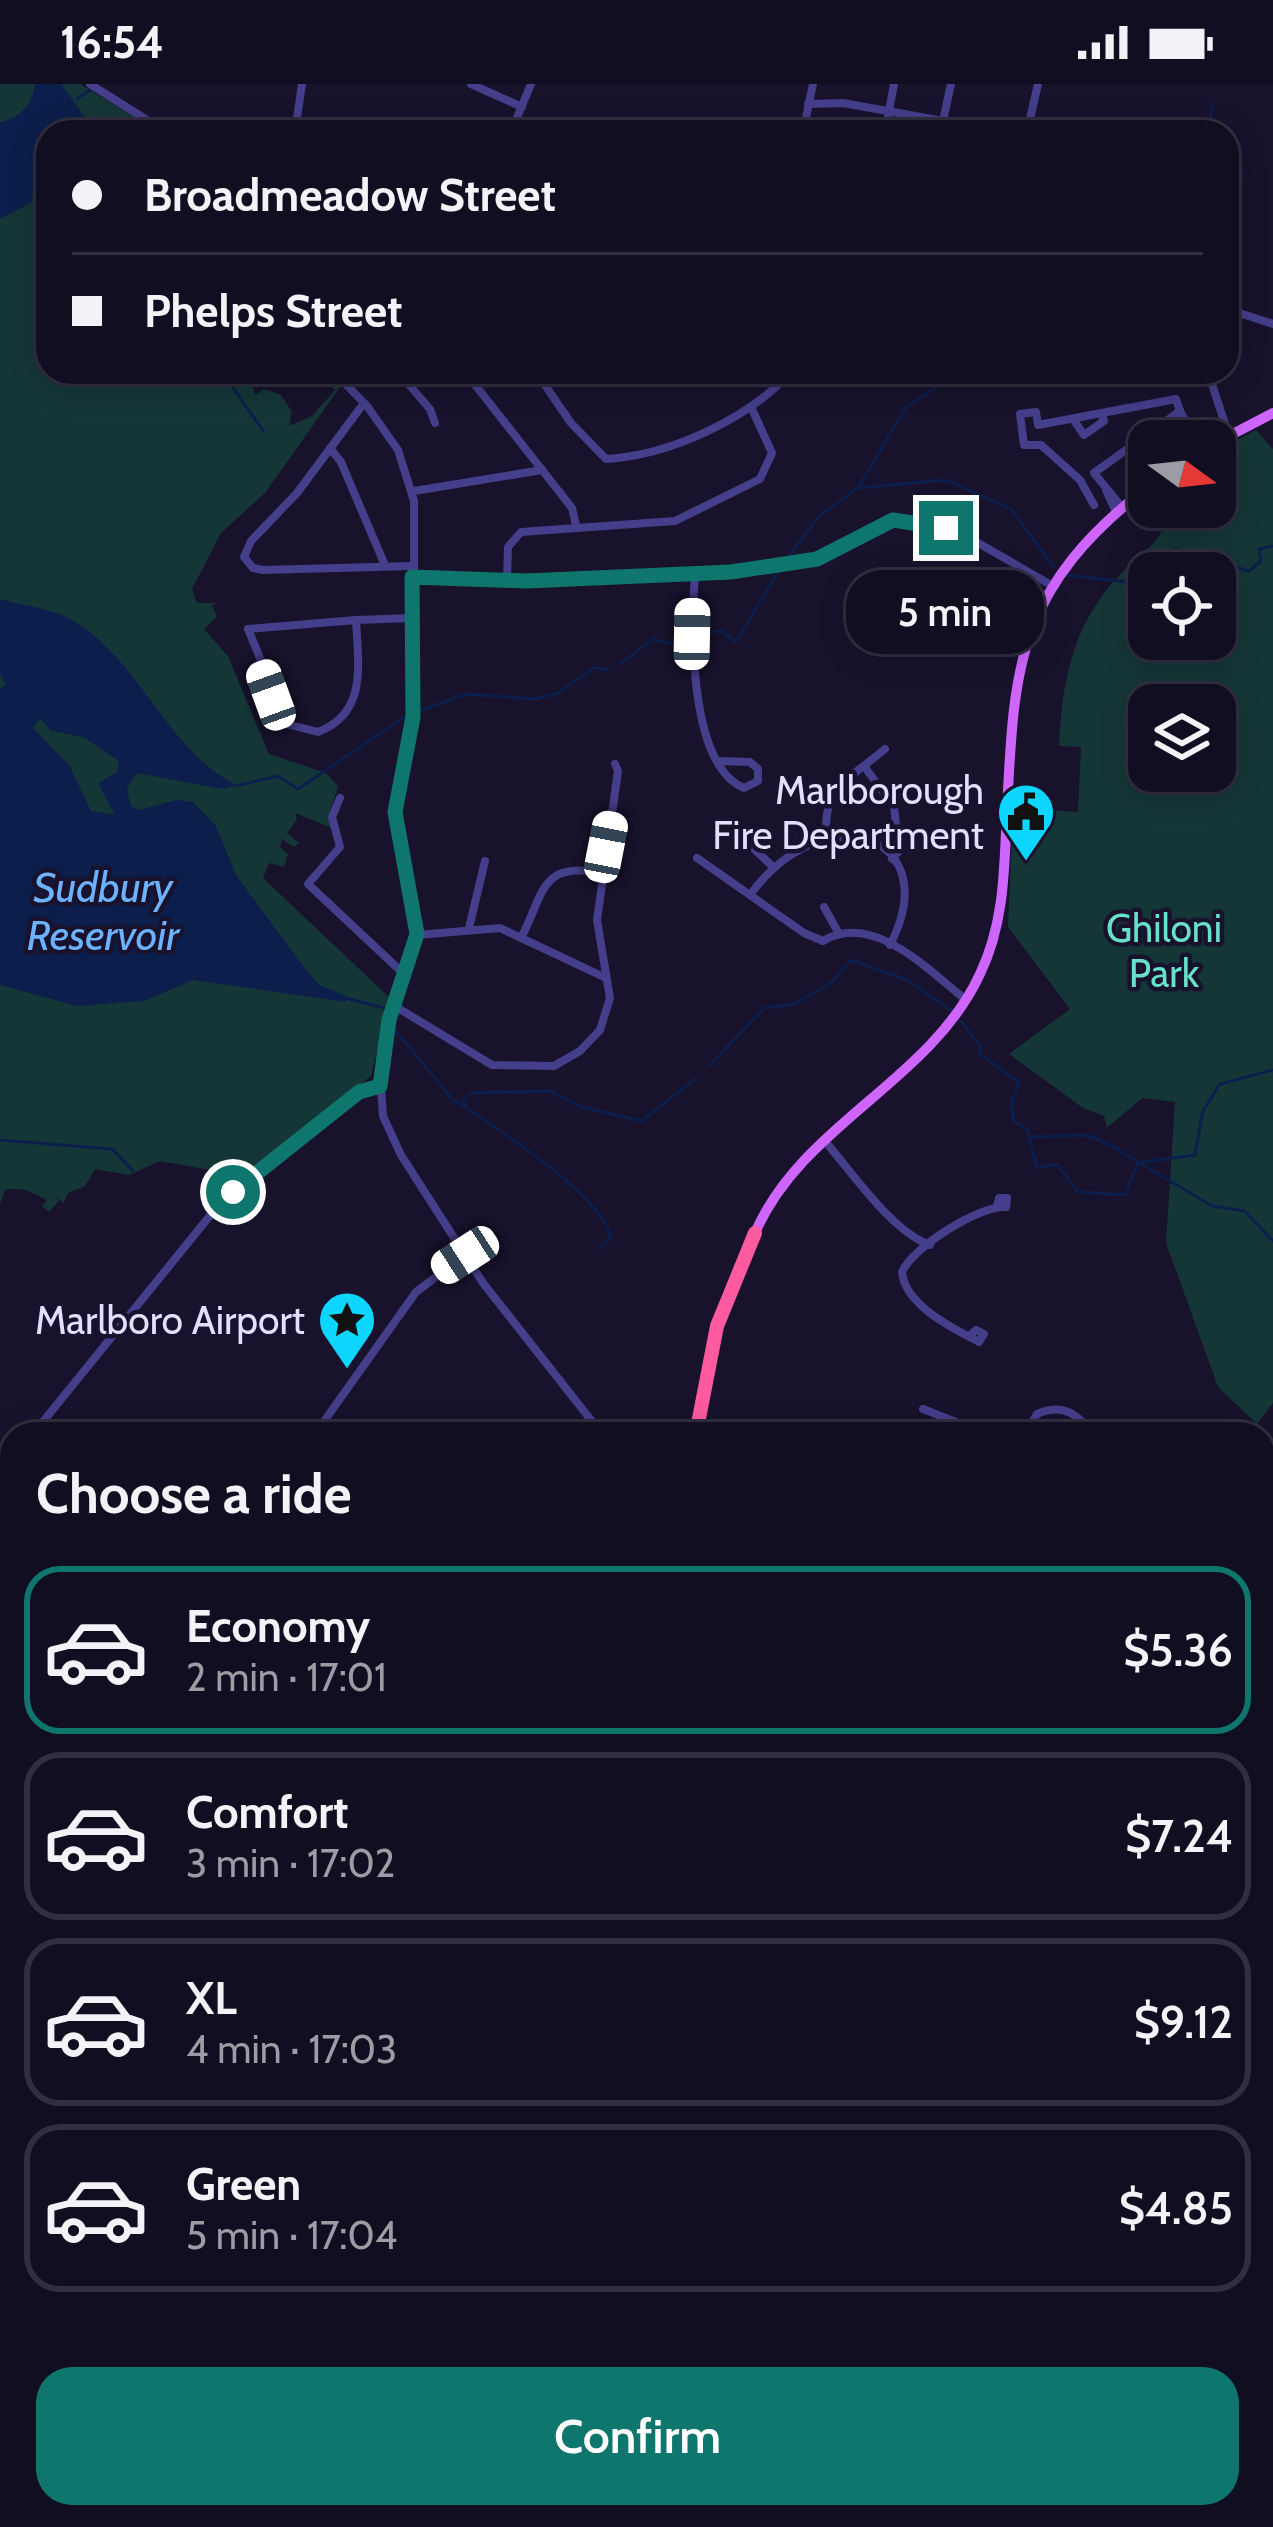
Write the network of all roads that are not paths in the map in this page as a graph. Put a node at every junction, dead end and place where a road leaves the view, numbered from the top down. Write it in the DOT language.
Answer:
graph roads {
  1 [pos="90,84"];
  2 [pos="302,84"];
  3 [pos="471,84"];
  4 [pos="531,84"];
  5 [pos="813,84"];
  6 [pos="894,84"];
  7 [pos="951,84"];
  8 [pos="1038,84"];
  9 [pos="808,104"];
  10 [pos="522,107"];
  11 [pos="889,110"];
  12 [pos="147,120"];
  13 [pos="297,120"];
  14 [pos="516,120"];
  15 [pos="805,120"];
  16 [pos="887,120"];
  17 [pos="934,120"];
  18 [pos="943,120"];
  19 [pos="1030,120"];
  20 [pos="1239,313"];
  21 [pos="1273,324"];
  22 [pos="408,384"];
  23 [pos="475,384"];
  24 [pos="544,384"];
  25 [pos="778,384"];
  26 [pos="1211,384"];
  27 [pos="347,385"];
  28 [pos="364,403"];
  29 [pos="752,409"];
  30 [pos="1180,411"];
  31 [pos="1273,413"];
  32 [pos="1102,415"];
  33 [pos="1072,419"];
  34 [pos="1185,420"];
  35 [pos="1218,420"];
  36 [pos="435,423"];
  37 [pos="1038,425"];
  38 [pos="1236,432"];
  39 [pos="1041,445"];
  40 [pos="330,448"];
  41 [pos="543,470"];
  42 [pos="1094,473"];
  43 [pos="1080,480"];
  44 [pos="414,491"];
  45 [pos="1128,502"];
  46 [pos="1094,505"];
  47 [pos="1119,509"];
  48 [pos="576,525"];
  49 [pos="384,563"];
  50 [pos="411,571"];
  51 [pos="695,574"];
  52 [pos="507,580"];
  53 [pos="1051,585"];
  54 [pos="412,618"];
  55 [pos="356,620"];
  56 [pos="885,749"];
  57 [pos="720,761"];
  58 [pos="615,764"];
  59 [pos="864,766"];
  60 [pos="340,798"];
  61 [pos="827,836"];
  62 [pos="752,847"];
  63 [pos="697,858"];
  64 [pos="891,860"];
  65 [pos="485,861"];
  66 [pos="771,865"];
  67 [pos="602,873"];
  68 [pos="750,895"];
  69 [pos="824,907"];
  70 [pos="469,928"];
  71 [pos="838,932"];
  72 [pos="417,934"];
  73 [pos="521,938"];
  74 [pos="890,945"];
  75 [pos="406,975"];
  76 [pos="606,978"];
  77 [pos="966,1000"];
  78 [pos="393,1005"];
  79 [pos="380,1086"];
  80 [pos="824,1141"];
  81 [pos="997,1205"];
  82 [pos="754,1233"];
  83 [pos="916,1240"];
  84 [pos="930,1245"];
  85 [pos="914,1253"];
  86 [pos="465,1255"];
  87 [pos="969,1336"];
  88 [pos="923,1409"];
  89 [pos="591,1420"];
  90 [pos="43,1422"];
  91 [pos="324,1422"];
  92 [pos="698,1422"];
  93 [pos="956,1422"];
  94 [pos="1032,1422"];
  95 [pos="1082,1422"];
  1 -- 12 [label="street"];
  2 -- 13 [label="street"];
  3 -- 10 [label="street"];
  4 -- 10 [label="street"];
  5 -- 9 [label="street"];
  6 -- 11 [label="street"];
  7 -- 18 [label="street"];
  8 -- 19 [label="street"];
  9 -- 11 [label="street"];
  9 -- 15 [label="street"];
  10 -- 14 [label="street"];
  11 -- 16 [label="street"];
  11 -- 17 [label="street"];
  20 -- 21 [label="street"];
  22 -- 36 [label="street"];
  23 -- 41 [label="street"];
  24 -- 29 [label="street"];
  25 -- 29 [label="street"];
  26 -- 35 [label="street"];
  27 -- 28 [label="street"];
  28 -- 40 [label="street"];
  28 -- 44 [label="street"];
  29 -- 48 [label="street"];
  30 -- 32 [label="street"];
  30 -- 34 [label="street"];
  30 -- 42 [label="street"];
  31 -- 38 [label="main road"];
  32 -- 33 [label="street"];
  32 -- 33 [label="street"];
  33 -- 37 [label="street"];
  37 -- 39 [label="street"];
  37 -- 39 [label="street"];
  39 -- 43 [label="street"];
  40 -- 49 [label="street"];
  40 -- 49 [label="street"];
  41 -- 44 [label="street"];
  41 -- 48 [label="street"];
  42 -- 43 [label="street"];
  42 -- 47 [label="street"];
  43 -- 46 [label="street"];
  44 -- 50 [label="street"];
  45 -- 47 [label="main road"];
  47 -- 53 [label="main road"];
  48 -- 52 [label="street"];
  49 -- 50 [label="street"];
  50 -- 52 [label="street"];
  50 -- 54 [label="street"];
  51 -- 52 [label="street"];
  51 -- 53 [label="street"];
  51 -- 57 [label="street"];
  53 -- 77 [label="main road"];
  54 -- 55 [label="street"];
  54 -- 72 [label="street"];
  55 -- 55 [label="street"];
  56 -- 59 [label="street"];
  57 -- 57 [label="street"];
  58 -- 67 [label="street"];
  59 -- 61 [label="street"];
  59 -- 64 [label="street"];
  60 -- 75 [label="street"];
  61 -- 64 [label="street"];
  61 -- 66 [label="street"];
  62 -- 66 [label="street"];
  63 -- 68 [label="street"];
  64 -- 74 [label="street"];
  65 -- 70 [label="street"];
  66 -- 68 [label="street"];
  67 -- 73 [label="street"];
  67 -- 76 [label="street"];
  68 -- 71 [label="street"];
  69 -- 71 [label="street"];
  70 -- 72 [label="street"];
  70 -- 73 [label="street"];
  71 -- 74 [label="street"];
  72 -- 75 [label="street"];
  73 -- 76 [label="street"];
  74 -- 77 [label="street"];
  75 -- 78 [label="street"];
  76 -- 78 [label="street"];
  77 -- 80 [label="main road"];
  78 -- 79 [label="street"];
  79 -- 86 [label="street"];
  79 -- 90 [label="street"];
  80 -- 82 [label="main road"];
  80 -- 83 [label="street"];
  81 -- 84 [label="street"];
  82 -- 92 [label="highway"];
  83 -- 84 [label="street"];
  83 -- 85 [label="street"];
  84 -- 85 [label="street"];
  85 -- 87 [label="street"];
  86 -- 89 [label="street"];
  86 -- 91 [label="street"];
  88 -- 93 [label="street"];
  94 -- 95 [label="street"];
}
